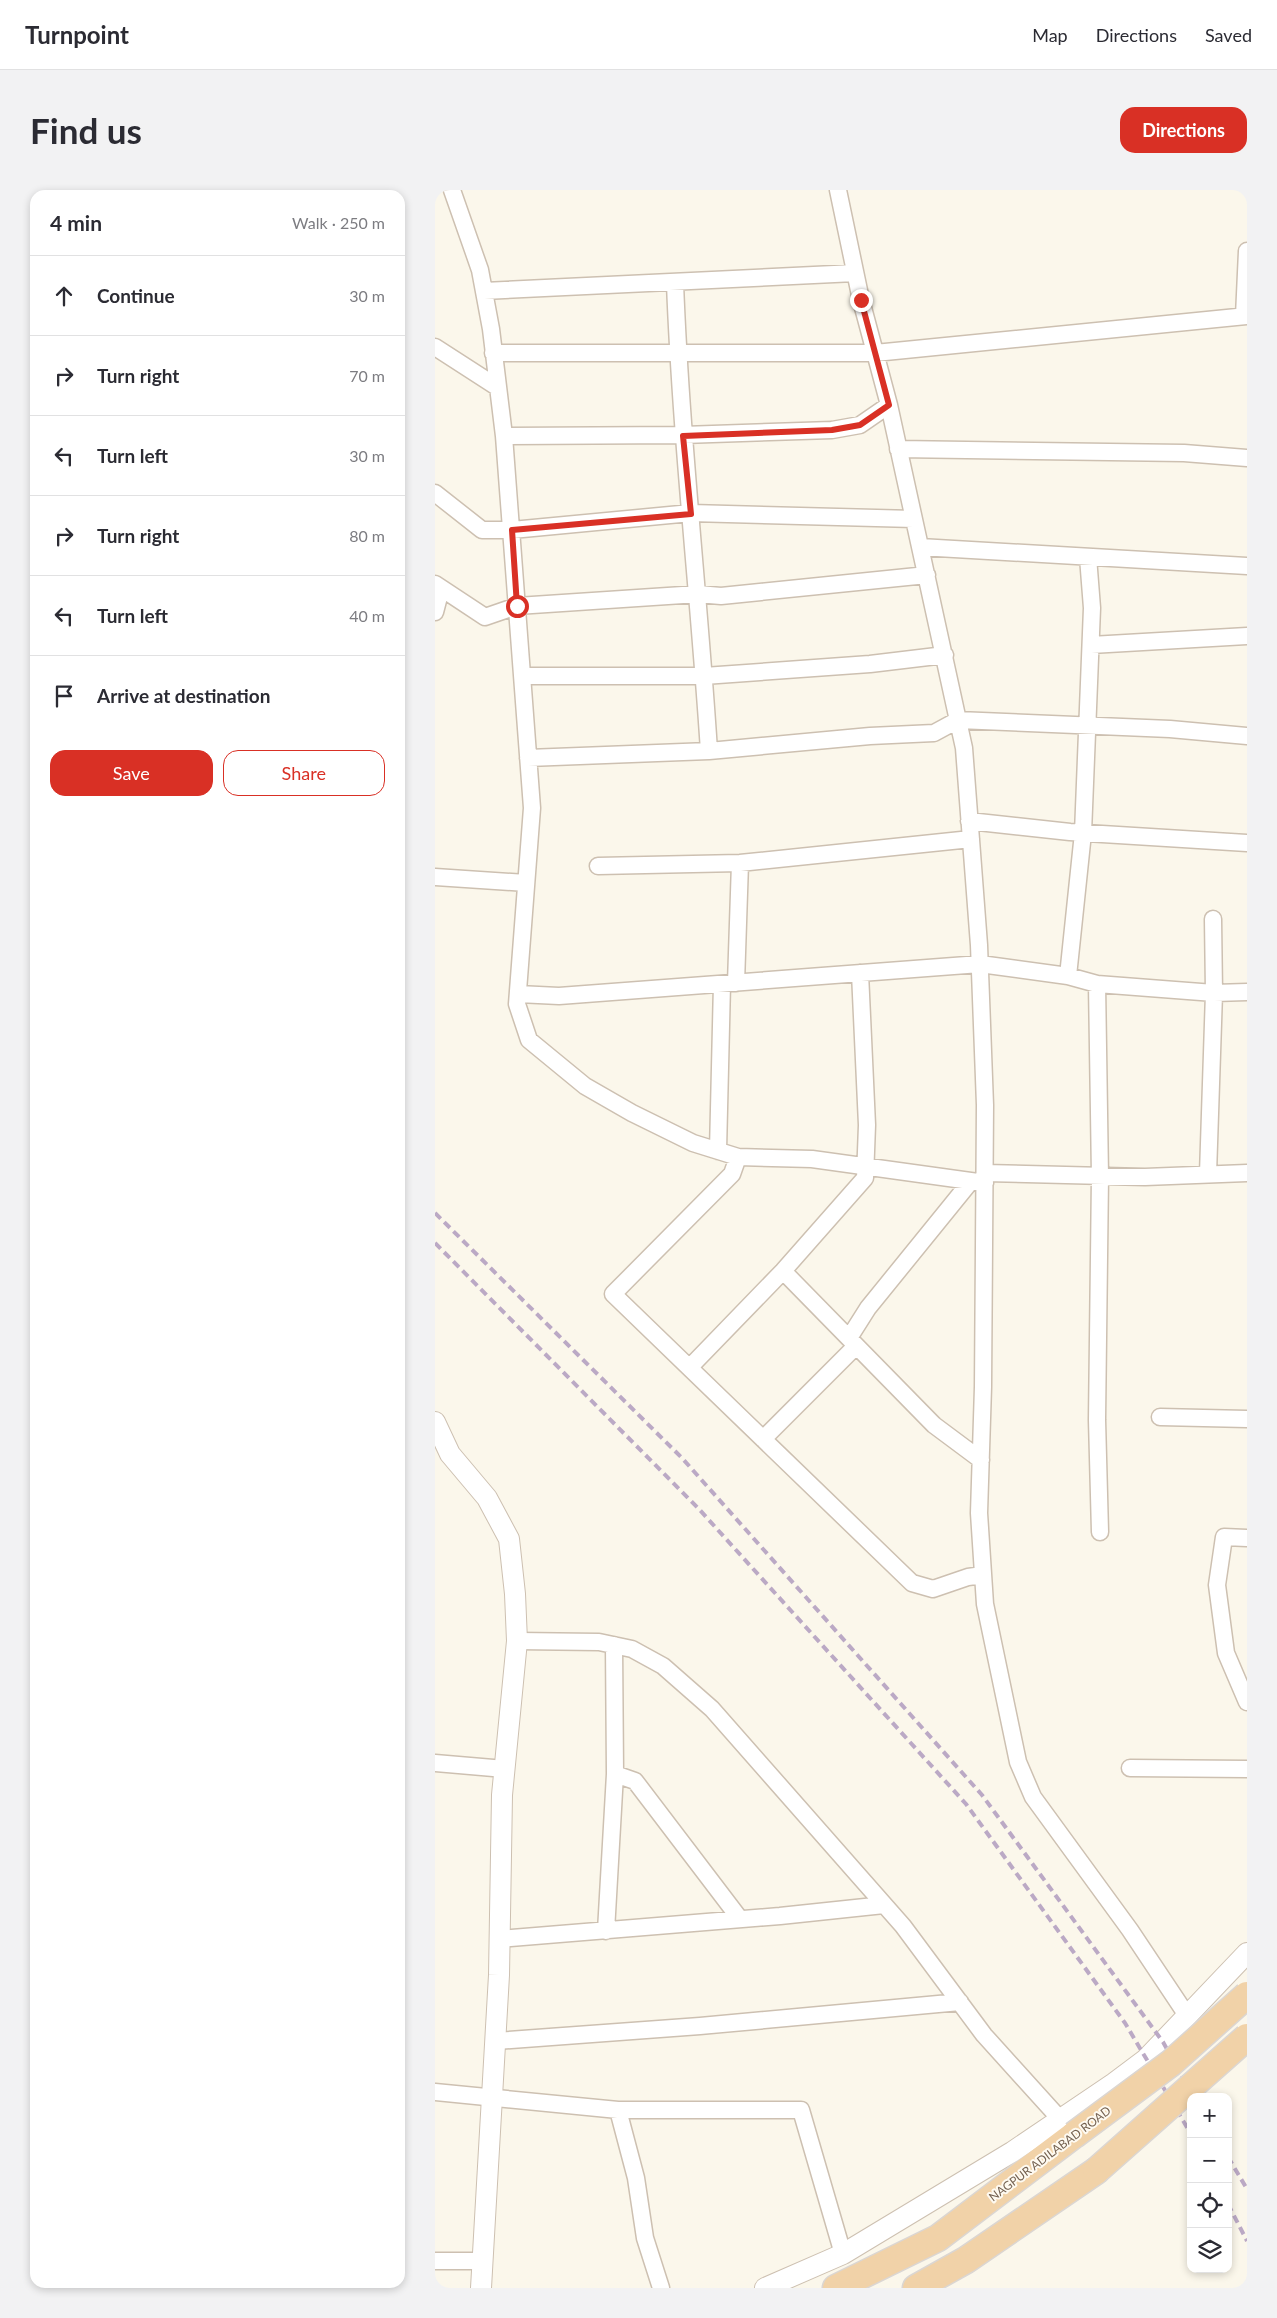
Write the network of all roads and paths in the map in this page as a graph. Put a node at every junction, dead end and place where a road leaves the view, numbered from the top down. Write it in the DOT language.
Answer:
graph roads {
  1 [pos="452,190"];
  2 [pos="838,190"];
  3 [pos="1247,251"];
  4 [pos="855,273"];
  5 [pos="675,284"];
  6 [pos="484,291"];
  7 [pos="1245,316"];
  8 [pos="435,347"];
  9 [pos="493,353"];
  10 [pos="678,353"];
  11 [pos="875,353"];
  12 [pos="497,387"];
  13 [pos="889,405"];
  14 [pos="503,436"];
  15 [pos="683,436"];
  16 [pos="899,449"];
  17 [pos="1247,458"];
  18 [pos="435,493"];
  19 [pos="691,514"];
  20 [pos="914,519"];
  21 [pos="512,530"];
  22 [pos="920,547"];
  23 [pos="1088,557"];
  24 [pos="1247,566"];
  25 [pos="927,575"];
  26 [pos="438,586"];
  27 [pos="698,594"];
  28 [pos="517,606"];
  29 [pos="435,612"];
  30 [pos="1247,636"];
  31 [pos="1091,645"];
  32 [pos="945,655"];
  33 [pos="523,676"];
  34 [pos="704,676"];
  35 [pos="959,720"];
  36 [pos="1088,726"];
  37 [pos="1247,736"];
  38 [pos="709,751"];
  39 [pos="528,758"];
  40 [pos="969,821"];
  41 [pos="1083,833"];
  42 [pos="971,839"];
  43 [pos="1247,843"];
  44 [pos="740,863"];
  45 [pos="597,866"];
  46 [pos="435,877"];
  47 [pos="527,883"];
  48 [pos="1213,919"];
  49 [pos="980,964"];
  50 [pos="860,973"];
  51 [pos="1068,976"];
  52 [pos="729,983"];
  53 [pos="1097,984"];
  54 [pos="1247,992"];
  55 [pos="1214,993"];
  56 [pos="518,994"];
  57 [pos="718,1151"];
  58 [pos="738,1157"];
  59 [pos="866,1166"];
  60 [pos="1247,1173"];
  61 [pos="1208,1174"];
  62 [pos="1100,1176"];
  63 [pos="980,1179"];
  64 [pos="783,1271"];
  65 [pos="853,1342"];
  66 [pos="690,1367"];
  67 [pos="1160,1417"];
  68 [pos="1247,1418"];
  69 [pos="435,1422"];
  70 [pos="763,1438"];
  71 [pos="981,1460"];
  72 [pos="1100,1532"];
  73 [pos="1247,1538"];
  74 [pos="983,1575"];
  75 [pos="517,1641"];
  76 [pos="614,1645"];
  77 [pos="1247,1702"];
  78 [pos="435,1763"];
  79 [pos="1130,1768"];
  80 [pos="505,1769"];
  81 [pos="1247,1769"];
  82 [pos="615,1774"];
  83 [pos="884,1905"];
  84 [pos="740,1919"];
  85 [pos="606,1930"];
  86 [pos="499,1939"];
  87 [pos="1247,1953"];
  88 [pos="1247,1995"];
  89 [pos="960,2002"];
  90 [pos="1187,2017"];
  91 [pos="1247,2037"];
  92 [pos="495,2041"];
  93 [pos="435,2092"];
  94 [pos="493,2099"];
  95 [pos="618,2110"];
  96 [pos="1067,2127"];
  97 [pos="843,2254"];
  98 [pos="435,2261"];
  99 [pos="483,2262"];
  100 [pos="481,2288"];
  101 [pos="661,2288"];
  102 [pos="765,2288"];
  103 [pos="836,2288"];
  104 [pos="917,2288"];
  1 -- 6 [label="street"];
  2 -- 4 [label="street"];
  3 -- 7 [label="street"];
  4 -- 5 [label="street"];
  4 -- 11 [label="street"];
  5 -- 6 [label="street"];
  5 -- 10 [label="street"];
  6 -- 9 [label="street"];
  7 -- 11 [label="street"];
  8 -- 12 [label="street"];
  9 -- 10 [label="street"];
  9 -- 12 [label="street"];
  10 -- 11 [label="street"];
  10 -- 15 [label="street"];
  11 -- 13 [label="street"];
  12 -- 14 [label="street"];
  13 -- 15 [label="street"];
  13 -- 16 [label="street"];
  14 -- 15 [label="street"];
  14 -- 21 [label="street"];
  15 -- 19 [label="street"];
  16 -- 17 [label="street"];
  16 -- 20 [label="street"];
  18 -- 21 [label="street"];
  19 -- 20 [label="street"];
  19 -- 21 [label="street"];
  19 -- 27 [label="street"];
  20 -- 22 [label="street"];
  21 -- 28 [label="street"];
  22 -- 23 [label="street"];
  22 -- 25 [label="street"];
  23 -- 24 [label="street"];
  23 -- 31 [label="street"];
  25 -- 27 [label="street"];
  25 -- 32 [label="street"];
  26 -- 28 [label="street"];
  26 -- 29 [label="street"];
  27 -- 28 [label="street"];
  27 -- 34 [label="street"];
  28 -- 33 [label="street"];
  30 -- 31 [label="street"];
  31 -- 36 [label="street"];
  32 -- 34 [label="street"];
  32 -- 35 [label="street"];
  33 -- 34 [label="street"];
  33 -- 39 [label="street"];
  34 -- 38 [label="street"];
  35 -- 36 [label="street"];
  35 -- 38 [label="street"];
  35 -- 40 [label="street"];
  36 -- 37 [label="street"];
  36 -- 41 [label="street"];
  38 -- 39 [label="street"];
  39 -- 47 [label="street"];
  40 -- 41 [label="street"];
  40 -- 42 [label="street"];
  41 -- 43 [label="street"];
  41 -- 51 [label="street"];
  42 -- 44 [label="street"];
  42 -- 49 [label="street"];
  44 -- 45 [label="street"];
  44 -- 52 [label="street"];
  46 -- 47 [label="street"];
  47 -- 56 [label="street"];
  48 -- 55 [label="street"];
  49 -- 50 [label="street"];
  49 -- 51 [label="street"];
  49 -- 63 [label="street"];
  50 -- 52 [label="street"];
  50 -- 59 [label="street"];
  51 -- 53 [label="street"];
  52 -- 56 [label="street"];
  52 -- 57 [label="street"];
  53 -- 55 [label="street"];
  53 -- 62 [label="street"];
  54 -- 55 [label="street"];
  55 -- 61 [label="street"];
  56 -- 57 [label="street"];
  57 -- 58 [label="street"];
  58 -- 59 [label="street"];
  58 -- 66 [label="street"];
  59 -- 63 [label="street"];
  59 -- 64 [label="street"];
  60 -- 61 [label="street"];
  61 -- 62 [label="street"];
  62 -- 63 [label="street"];
  62 -- 72 [label="street"];
  63 -- 65 [label="street"];
  63 -- 71 [label="street"];
  64 -- 65 [label="street"];
  64 -- 66 [label="street"];
  65 -- 70 [label="street"];
  65 -- 71 [label="street"];
  66 -- 70 [label="street"];
  67 -- 68 [label="street"];
  69 -- 75 [label="street"];
  70 -- 74 [label="street"];
  71 -- 74 [label="street"];
  73 -- 77 [label="street"];
  74 -- 90 [label="street"];
  75 -- 76 [label="street"];
  75 -- 80 [label="street"];
  76 -- 82 [label="street"];
  76 -- 83 [label="street"];
  78 -- 80 [label="street"];
  79 -- 81 [label="street"];
  80 -- 86 [label="street"];
  82 -- 84 [label="street"];
  82 -- 85 [label="street"];
  83 -- 84 [label="street"];
  83 -- 89 [label="street"];
  84 -- 85 [label="street"];
  85 -- 86 [label="street"];
  86 -- 92 [label="street"];
  87 -- 90 [label="street"];
  88 -- 96 [label="highway, NAGPUR ADILABAD ROAD, bridge"];
  89 -- 92 [label="street"];
  89 -- 96 [label="street"];
  90 -- 96 [label="street"];
  91 -- 104 [label="highway, bridge"];
  92 -- 94 [label="street"];
  93 -- 94 [label="street"];
  94 -- 95 [label="street"];
  94 -- 99 [label="street"];
  95 -- 97 [label="street"];
  95 -- 101 [label="street"];
  96 -- 97 [label="street"];
  96 -- 103 [label="highway, NAGPUR ADILABAD ROAD"];
  97 -- 102 [label="street"];
  98 -- 99 [label="street"];
  99 -- 100 [label="street"];
}
